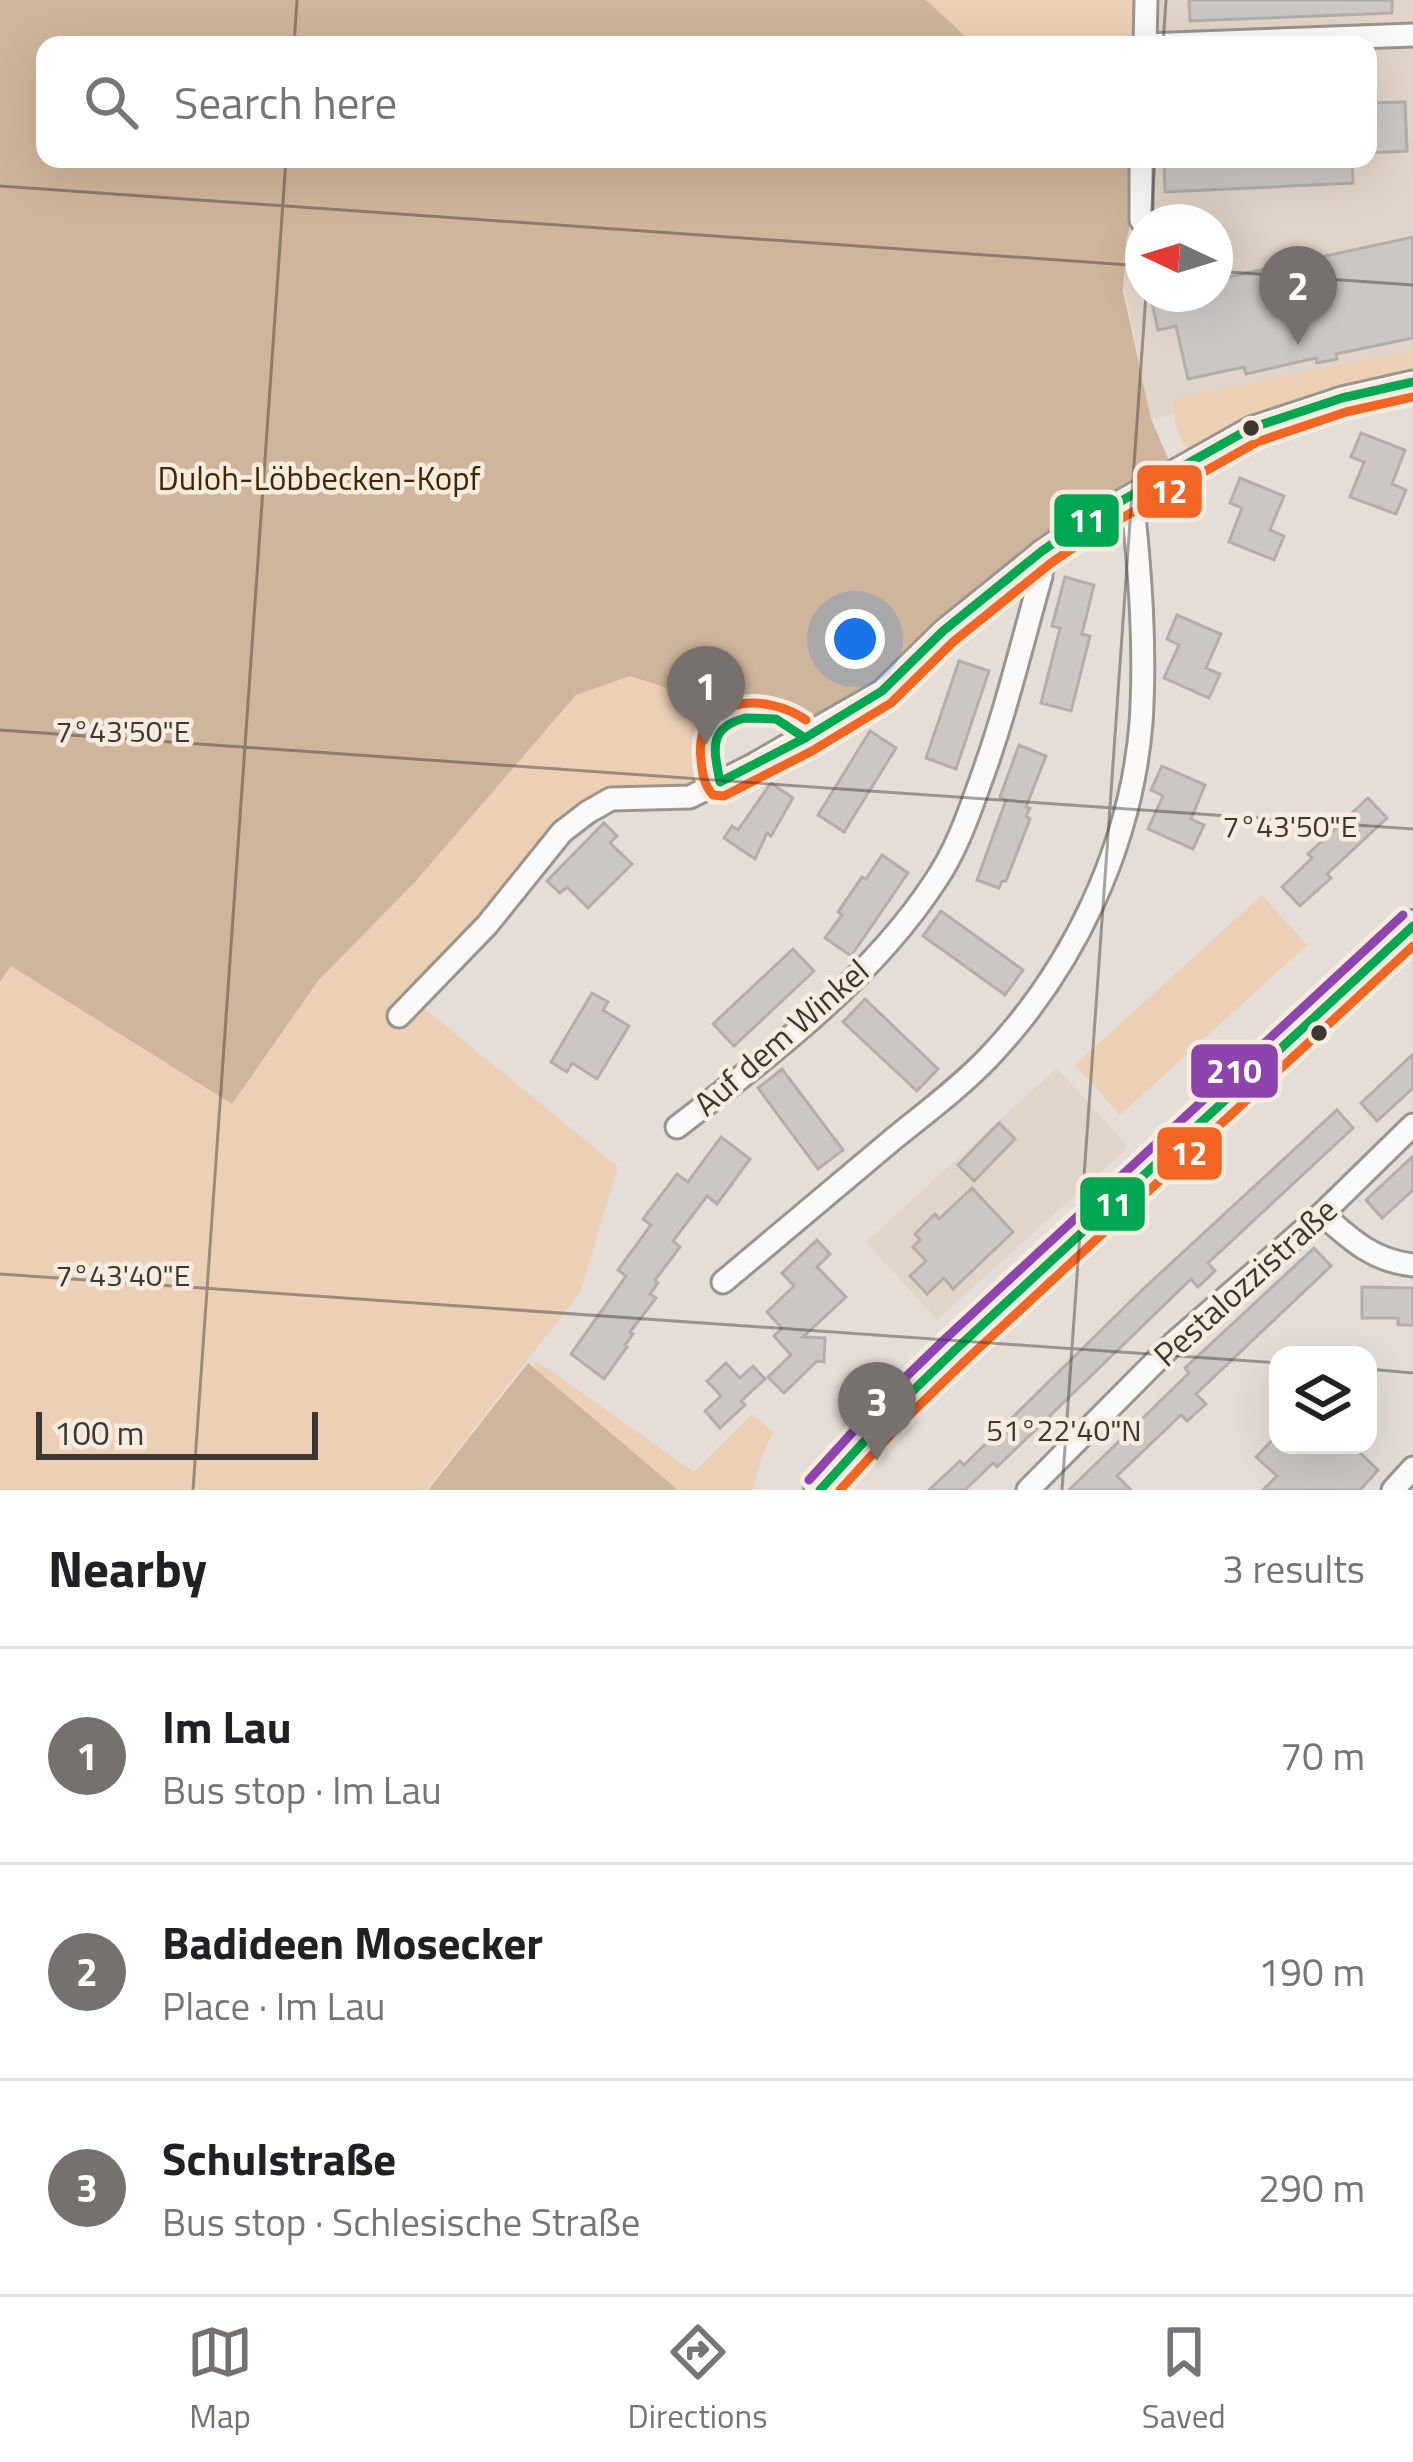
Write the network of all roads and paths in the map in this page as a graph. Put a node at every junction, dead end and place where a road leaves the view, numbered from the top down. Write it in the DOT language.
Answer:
graph roads {
  1 [pos="1146,0"];
  2 [pos="1413,35"];
  3 [pos="1145,36"];
  4 [pos="1377,36"];
  5 [pos="1141,168"];
  6 [pos="1141,204"];
  7 [pos="1413,382"];
  8 [pos="1132,496"];
  9 [pos="1042,551"];
  10 [pos="1413,926"];
  11 [pos="399,1016"];
  12 [pos="1413,1125"];
  13 [pos="677,1127"];
  14 [pos="1322,1214"];
  15 [pos="1413,1265"];
  16 [pos="723,1282"];
  17 [pos="1413,1468"];
  18 [pos="820,1490"];
  19 [pos="1028,1490"];
  20 [pos="1393,1490"];
  1 -- 3 [label="street"];
  2 -- 4 [label="street"];
  5 -- 6 [label="street"];
  7 -- 8 [label="street"];
  8 -- 9 [label="street"];
  8 -- 16 [label="street"];
  9 -- 11 [label="street"];
  9 -- 13 [label="street, Auf dem Winkel"];
  10 -- 18 [label="main road"];
  12 -- 14 [label="street, Pestalozzistraße"];
  14 -- 15 [label="street"];
  14 -- 19 [label="street, Pestalozzistraße"];
  17 -- 20 [label="street"];
}
